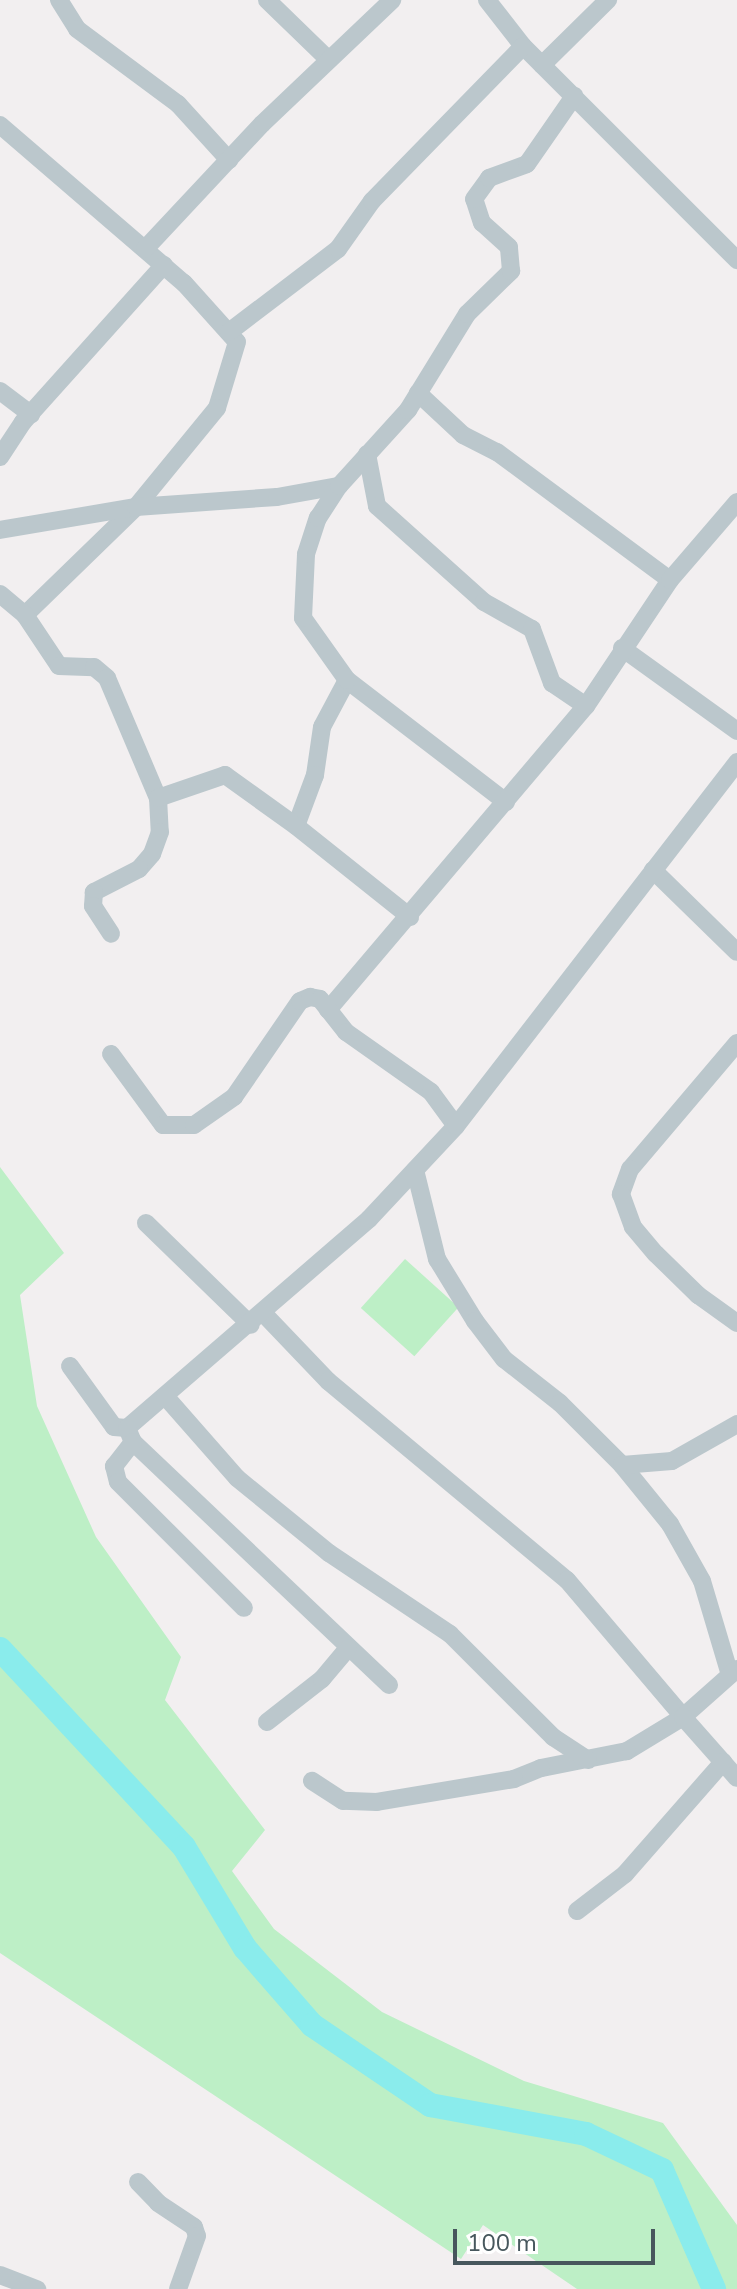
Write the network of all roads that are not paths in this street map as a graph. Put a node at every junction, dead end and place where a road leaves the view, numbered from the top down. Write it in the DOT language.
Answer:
graph roads {
  1 [pos="59,0"];
  2 [pos="267,0"];
  3 [pos="392,0"];
  4 [pos="487,0"];
  5 [pos="608,0"];
  6 [pos="523,46"];
  7 [pos="329,60"];
  8 [pos="542,65"];
  9 [pos="574,96"];
  10 [pos="0,125"];
  11 [pos="229,160"];
  12 [pos="145,249"];
  13 [pos="737,258"];
  14 [pos="164,265"];
  15 [pos="229,332"];
  16 [pos="0,391"];
  17 [pos="418,393"];
  18 [pos="31,414"];
  19 [pos="367,454"];
  20 [pos="0,457"];
  21 [pos="339,486"];
  22 [pos="304,490"];
  23 [pos="737,502"];
  24 [pos="136,507"];
  25 [pos="318,518"];
  26 [pos="0,530"];
  27 [pos="670,580"];
  28 [pos="0,594"];
  29 [pos="25,615"];
  30 [pos="622,648"];
  31 [pos="347,680"];
  32 [pos="586,706"];
  33 [pos="737,731"];
  34 [pos="737,762"];
  35 [pos="158,798"];
  36 [pos="506,802"];
  37 [pos="296,826"];
  38 [pos="653,870"];
  39 [pos="410,917"];
  40 [pos="111,934"];
  41 [pos="737,952"];
  42 [pos="328,1010"];
  43 [pos="737,1043"];
  44 [pos="111,1054"];
  45 [pos="456,1126"];
  46 [pos="415,1170"];
  47 [pos="146,1223"];
  48 [pos="257,1320"];
  49 [pos="737,1323"];
  50 [pos="70,1366"];
  51 [pos="165,1396"];
  52 [pos="737,1424"];
  53 [pos="130,1435"];
  54 [pos="622,1465"];
  55 [pos="244,1608"];
  56 [pos="348,1648"];
  57 [pos="734,1672"];
  58 [pos="389,1685"];
  59 [pos="683,1717"];
  60 [pos="267,1722"];
  61 [pos="727,1756"];
  62 [pos="588,1760"];
  63 [pos="737,1778"];
  64 [pos="312,1781"];
  65 [pos="577,1911"];
  66 [pos="138,2182"];
  67 [pos="0,2275"];
  68 [pos="37,2289"];
  69 [pos="178,2289"];
  1 -- 11 [label="street"];
  2 -- 7 [label="street"];
  3 -- 7 [label="street"];
  4 -- 6 [label="street"];
  5 -- 8 [label="street"];
  6 -- 8 [label="street"];
  6 -- 15 [label="street"];
  7 -- 11 [label="street"];
  8 -- 9 [label="street"];
  9 -- 13 [label="street"];
  9 -- 17 [label="street"];
  10 -- 12 [label="street"];
  11 -- 12 [label="street"];
  12 -- 14 [label="street"];
  14 -- 15 [label="street"];
  14 -- 18 [label="street"];
  15 -- 24 [label="street"];
  16 -- 18 [label="street"];
  17 -- 19 [label="street"];
  17 -- 27 [label="street"];
  18 -- 20 [label="street"];
  19 -- 21 [label="street"];
  19 -- 32 [label="street"];
  21 -- 22 [label="street"];
  21 -- 25 [label="street"];
  22 -- 24 [label="street"];
  22 -- 25 [label="street"];
  23 -- 27 [label="street"];
  24 -- 26 [label="street"];
  24 -- 29 [label="street"];
  25 -- 31 [label="street"];
  27 -- 30 [label="street"];
  28 -- 29 [label="street"];
  29 -- 35 [label="street"];
  30 -- 32 [label="street"];
  30 -- 33 [label="street"];
  31 -- 36 [label="street"];
  31 -- 37 [label="street"];
  32 -- 36 [label="street"];
  34 -- 38 [label="street"];
  35 -- 37 [label="street"];
  35 -- 40 [label="street"];
  36 -- 39 [label="street"];
  37 -- 39 [label="street"];
  38 -- 41 [label="street"];
  38 -- 45 [label="street"];
  39 -- 42 [label="street"];
  42 -- 44 [label="street"];
  42 -- 45 [label="street"];
  43 -- 49 [label="street"];
  45 -- 46 [label="street"];
  46 -- 48 [label="street"];
  46 -- 54 [label="street"];
  47 -- 48 [label="street"];
  48 -- 51 [label="street"];
  48 -- 59 [label="street"];
  50 -- 53 [label="street"];
  51 -- 53 [label="street"];
  51 -- 62 [label="street"];
  52 -- 54 [label="street"];
  53 -- 55 [label="street"];
  53 -- 56 [label="street"];
  54 -- 57 [label="street"];
  56 -- 58 [label="street"];
  56 -- 60 [label="street"];
  57 -- 59 [label="street"];
  59 -- 61 [label="street"];
  59 -- 62 [label="street"];
  61 -- 63 [label="street"];
  61 -- 65 [label="street"];
  62 -- 64 [label="street"];
  66 -- 69 [label="street"];
  67 -- 68 [label="street"];
}
